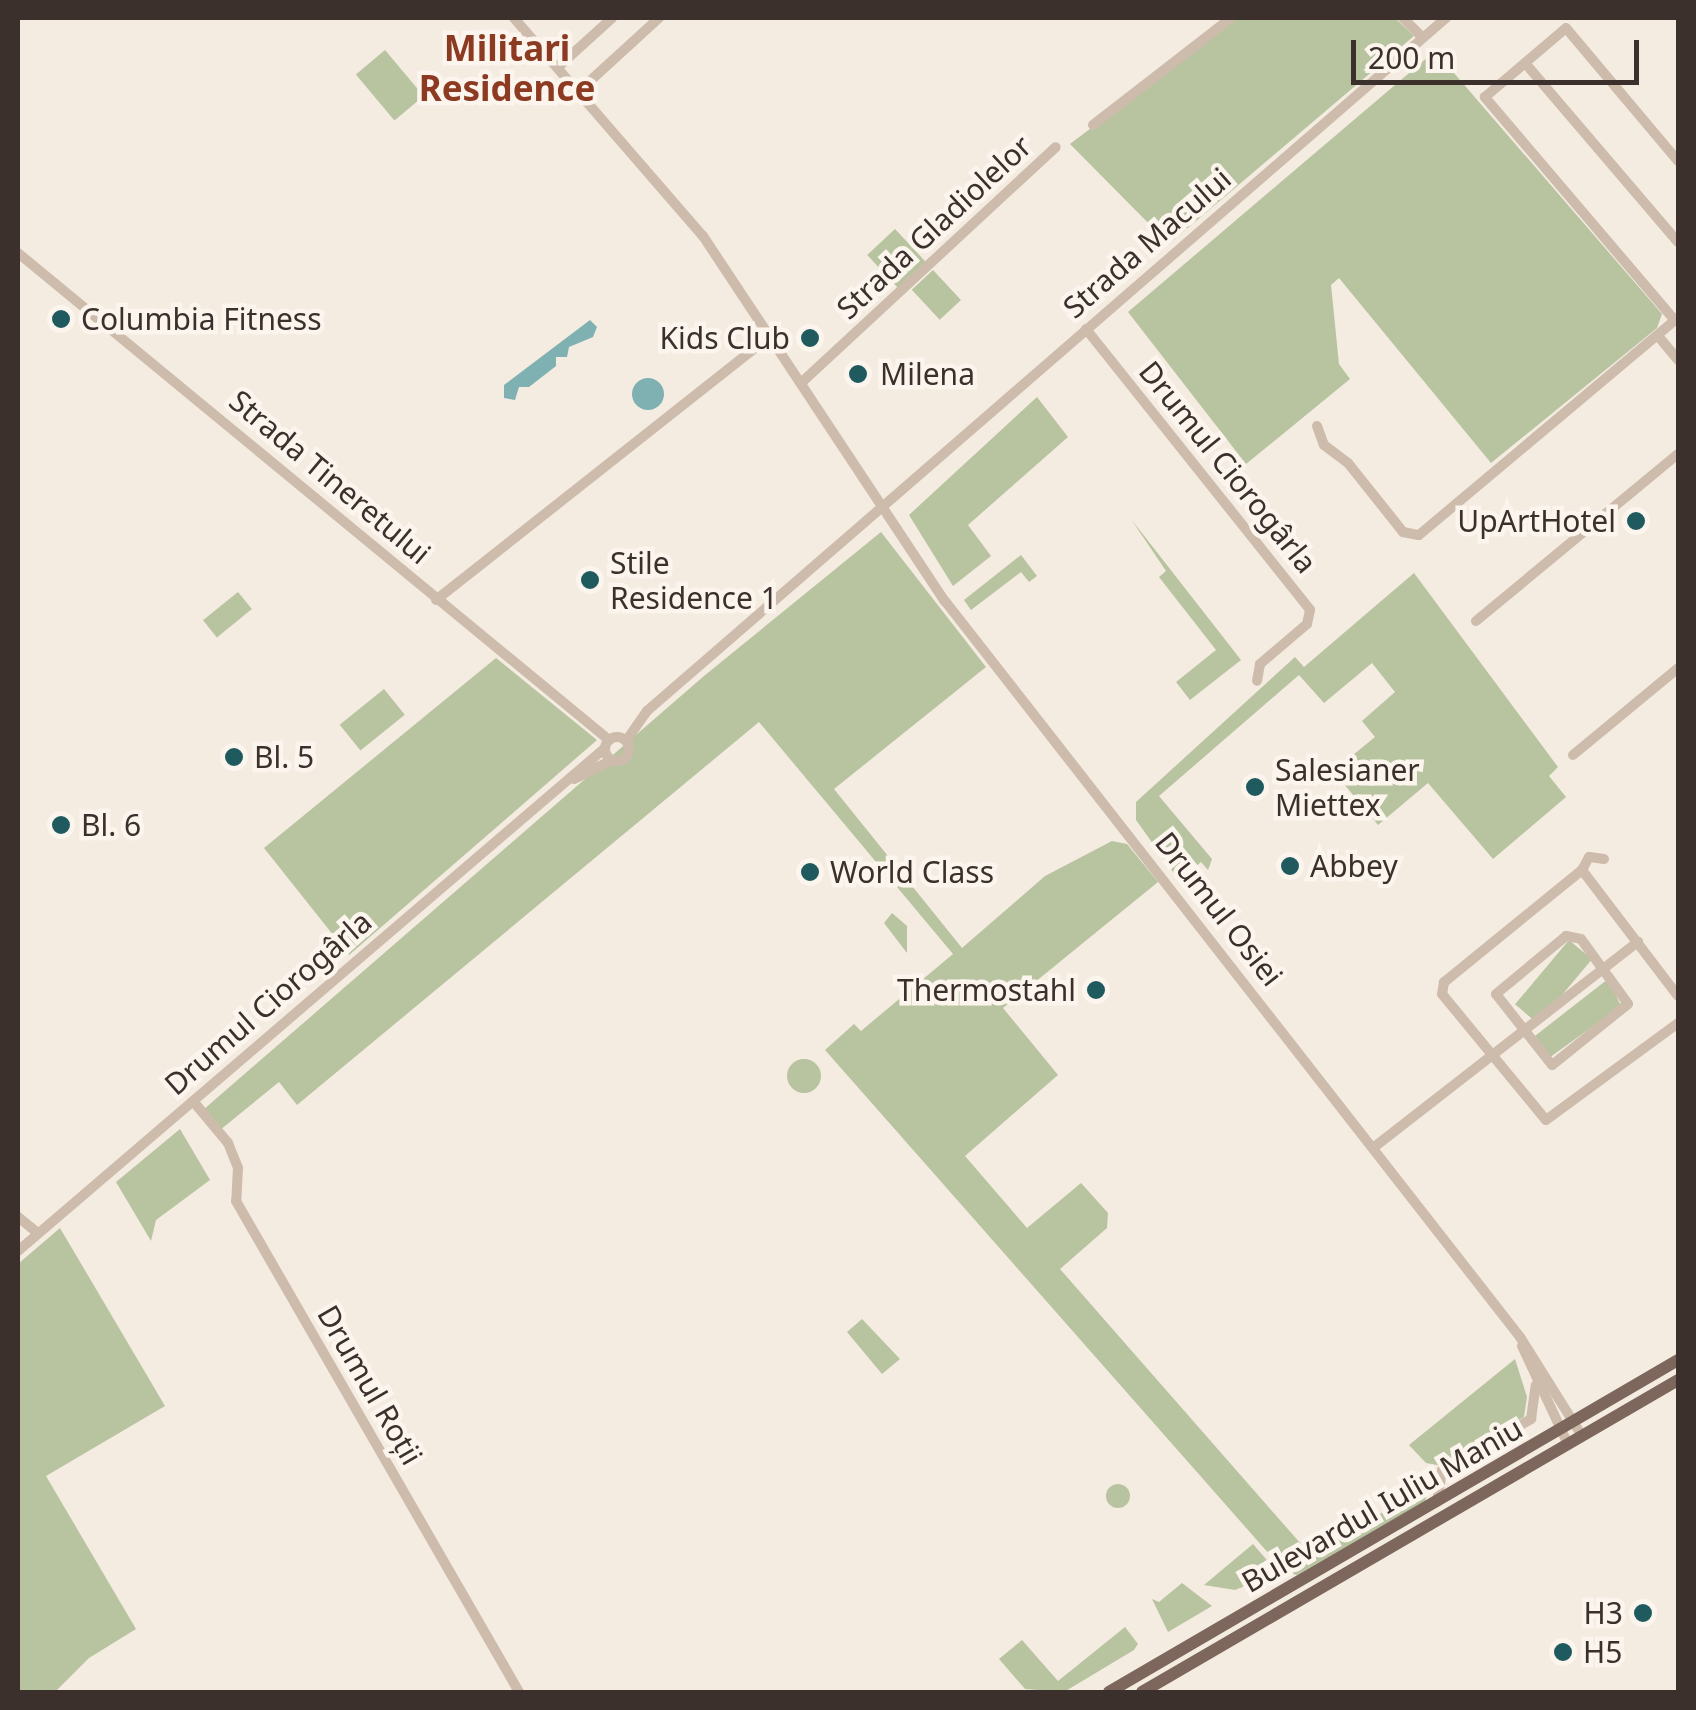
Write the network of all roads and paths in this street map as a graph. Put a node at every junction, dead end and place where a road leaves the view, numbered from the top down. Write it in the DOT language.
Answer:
graph roads {
  1 [pos="514,18"];
  2 [pos="612,18"];
  3 [pos="659,18"];
  4 [pos="1231,18"];
  5 [pos="1402,18"];
  6 [pos="1446,18"];
  7 [pos="1423,38"];
  8 [pos="1525,63"];
  9 [pos="558,67"];
  10 [pos="579,91"];
  11 [pos="1093,124"];
  12 [pos="1056,147"];
  13 [pos="1678,161"];
  14 [pos="1678,242"];
  15 [pos="18,253"];
  16 [pos="1676,316"];
  17 [pos="1086,329"];
  18 [pos="770,336"];
  19 [pos="1658,336"];
  20 [pos="1678,360"];
  21 [pos="801,383"];
  22 [pos="1317,426"];
  23 [pos="1678,454"];
  24 [pos="900,495"];
  25 [pos="884,509"];
  26 [pos="895,526"];
  27 [pos="436,600"];
  28 [pos="1476,620"];
  29 [pos="1678,668"];
  30 [pos="1257,681"];
  31 [pos="626,741"];
  32 [pos="607,744"];
  33 [pos="1574,755"];
  34 [pos="612,760"];
  35 [pos="552,793"];
  36 [pos="1604,859"];
  37 [pos="1582,870"];
  38 [pos="1638,942"];
  39 [pos="1604,968"];
  40 [pos="1678,996"];
  41 [pos="1678,1024"];
  42 [pos="1522,1032"];
  43 [pos="1491,1056"];
  44 [pos="192,1101"];
  45 [pos="1373,1148"];
  46 [pos="18,1216"];
  47 [pos="38,1234"];
  48 [pos="18,1251"];
  49 [pos="1520,1336"];
  50 [pos="1678,1360"];
  51 [pos="1678,1380"];
  52 [pos="1536,1385"];
  53 [pos="1574,1422"];
  54 [pos="1560,1430"];
  55 [pos="1582,1436"];
  56 [pos="1568,1444"];
  57 [pos="1437,1502"];
  58 [pos="1174,1655"];
  59 [pos="1183,1669"];
  60 [pos="519,1692"];
  61 [pos="1110,1692"];
  62 [pos="1142,1692"];
  1 -- 9 [label="street, Drumul Osiei"];
  2 -- 9 [label="street"];
  3 -- 10 [label="street"];
  4 -- 11 [label="street"];
  5 -- 7 [label="street"];
  6 -- 7 [label="street, Strada Macului"];
  7 -- 17 [label="street, Strada Macului"];
  8 -- 13 [label="street"];
  8 -- 14 [label="street"];
  8 -- 16 [label="street"];
  9 -- 10 [label="street, Drumul Osiei"];
  10 -- 18 [label="street, Drumul Osiei"];
  12 -- 21 [label="street, Strada Gladiolelor"];
  15 -- 27 [label="street, Strada Tineretului"];
  16 -- 19 [label="street"];
  17 -- 24 [label="street, Strada Macului"];
  17 -- 30 [label="street, Drumul Ciorogârla"];
  18 -- 21 [label="street, Drumul Osiei"];
  18 -- 27 [label="street"];
  19 -- 20 [label="street"];
  19 -- 22 [label="street"];
  21 -- 25 [label="street, Drumul Osiei"];
  23 -- 28 [label="street"];
  24 -- 25 [label="street, Strada Macului"];
  24 -- 26 [label="street"];
  25 -- 26 [label="street, Drumul Osiei"];
  25 -- 31 [label="street"];
  26 -- 45 [label="street, Drumul Osiei"];
  27 -- 32 [label="street, Strada Tineretului"];
  29 -- 33 [label="street"];
  31 -- 32 [label="street"];
  31 -- 34 [label="street"];
  32 -- 34 [label="street"];
  32 -- 35 [label="street, Drumul Ciorogârla"];
  34 -- 35 [label="street, Drumul Ciorogârla"];
  35 -- 44 [label="street, Drumul Ciorogârla"];
  36 -- 37 [label="street"];
  37 -- 38 [label="street"];
  37 -- 43 [label="street"];
  38 -- 39 [label="street"];
  38 -- 40 [label="street"];
  39 -- 42 [label="street"];
  39 -- 42 [label="street"];
  39 -- 42 [label="street"];
  41 -- 43 [label="street"];
  42 -- 43 [label="street"];
  43 -- 45 [label="street"];
  44 -- 47 [label="street, Drumul Ciorogârla"];
  44 -- 60 [label="street, Drumul Roții"];
  45 -- 49 [label="street, Drumul Osiei"];
  46 -- 47 [label="street"];
  47 -- 48 [label="street, Drumul Ciorogârla"];
  49 -- 52 [label="street, Drumul Osiei"];
  49 -- 53 [label="street, Drumul Osiei"];
  50 -- 53 [label="main road, Bulevardul Iuliu Maniu"];
  51 -- 55 [label="main road, Bulevardul Iuliu Maniu"];
  52 -- 54 [label="street, Drumul Osiei"];
  52 -- 57 [label="street"];
  53 -- 54 [label="main road, Bulevardul Iuliu Maniu"];
  53 -- 55 [label="street, Drumul Osiei"];
  54 -- 56 [label="street, Drumul Osiei"];
  54 -- 57 [label="main road, Bulevardul Iuliu Maniu"];
  55 -- 56 [label="main road, Bulevardul Iuliu Maniu"];
  56 -- 59 [label="main road, Bulevardul Iuliu Maniu"];
  57 -- 58 [label="main road, Bulevardul Iuliu Maniu"];
  58 -- 59 [label="main road"];
  58 -- 61 [label="main road, Bulevardul Iuliu Maniu"];
  59 -- 62 [label="main road, Bulevardul Iuliu Maniu"];
}
